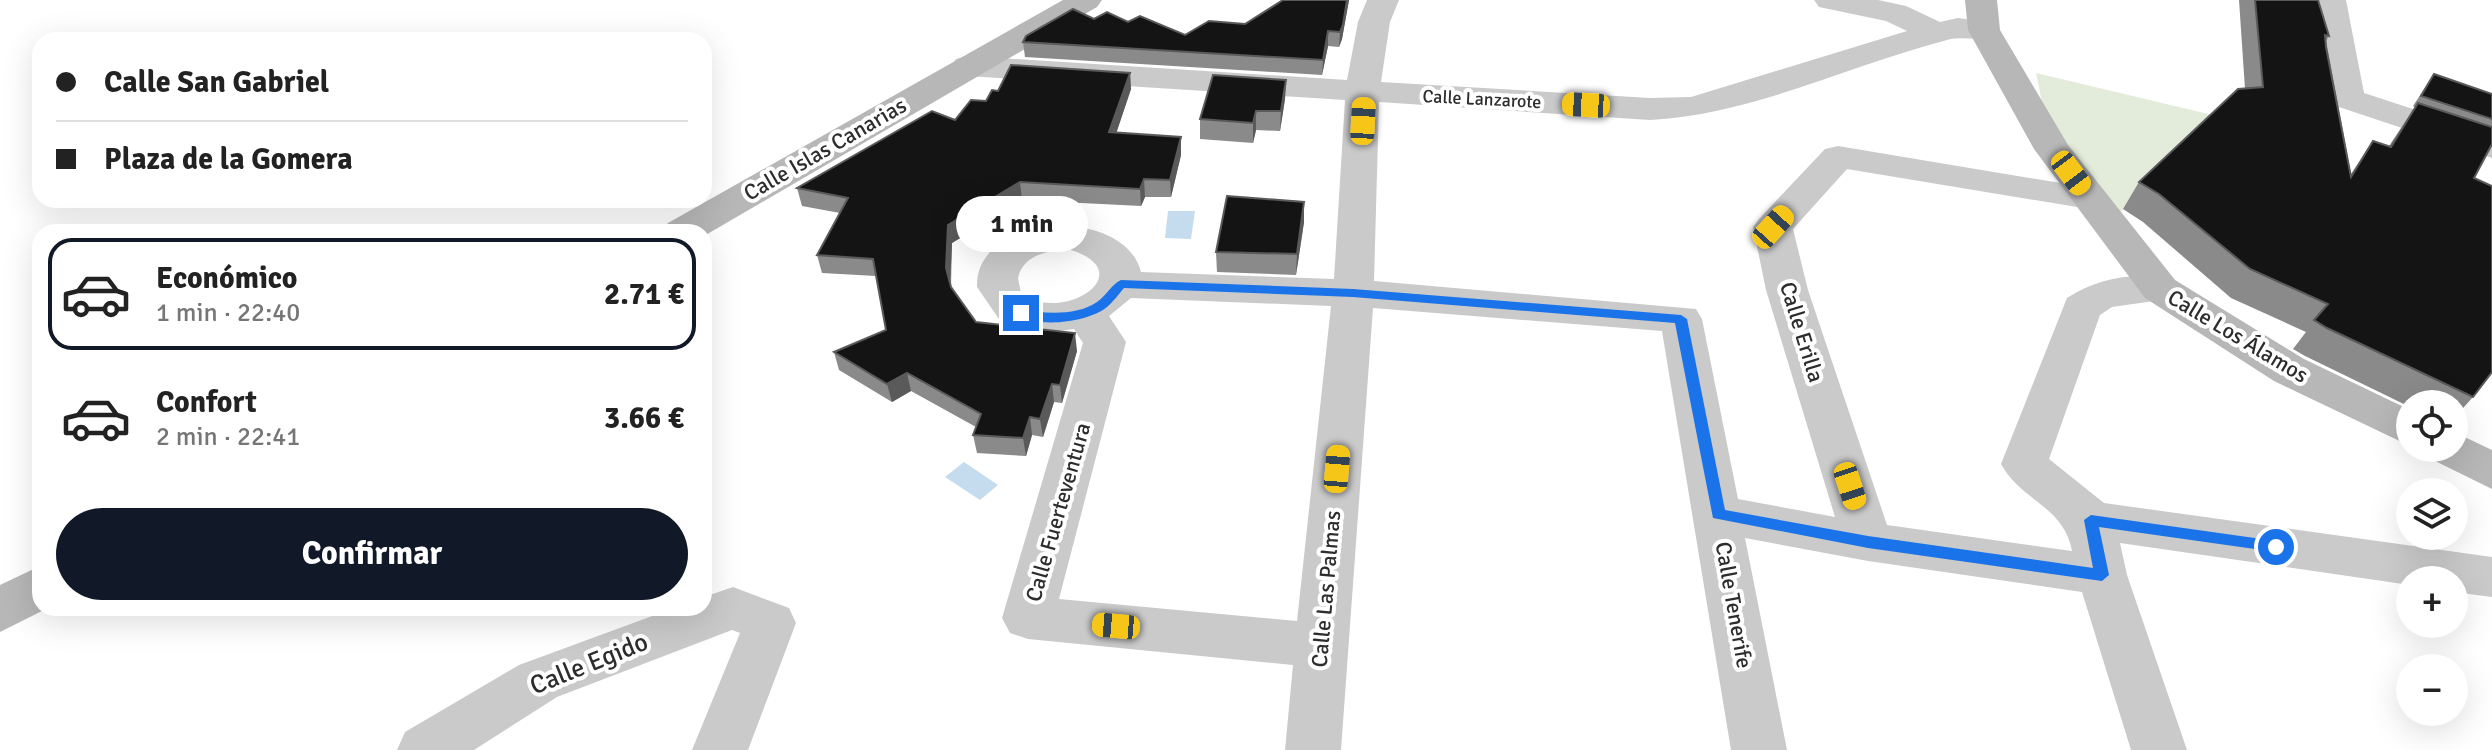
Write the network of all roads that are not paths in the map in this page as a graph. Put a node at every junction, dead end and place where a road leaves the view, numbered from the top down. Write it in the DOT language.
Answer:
graph roads {
  1 [pos="1086,0"];
  2 [pos="1383,0"];
  3 [pos="1830,0"];
  4 [pos="2321,2"];
  5 [pos="1983,15"];
  6 [pos="1936,33"];
  7 [pos="968,66"];
  8 [pos="1364,92"];
  9 [pos="2492,147"];
  10 [pos="2089,198"];
  11 [pos="696,224"];
  12 [pos="2160,289"];
  13 [pos="1353,293"];
  14 [pos="2396,422"];
  15 [pos="2468,458"];
  16 [pos="2492,471"];
  17 [pos="1718,514"];
  18 [pos="2091,520"];
  19 [pos="1868,542"];
  20 [pos="2102,575"];
  21 [pos="2492,577"];
  22 [pos="32,592"];
  23 [pos="0,611"];
  24 [pos="712,616"];
  25 [pos="712,616"];
  26 [pos="1320,645"];
  27 [pos="433,747"];
  28 [pos="720,750"];
  29 [pos="1313,750"];
  30 [pos="1759,750"];
  31 [pos="2159,750"];
  1 -- 7 [label="street, Calle Islas Canarias"];
  2 -- 8 [label="street, Calle Las Palmas"];
  3 -- 6 [label="street"];
  4 -- 9 [label="street"];
  5 -- 6 [label="street, Calle Lanzarote"];
  5 -- 10 [label="street, Calle Los Álamos"];
  6 -- 8 [label="street, Calle Lanzarote"];
  7 -- 8 [label="street, Calle Lanzarote"];
  7 -- 11 [label="street, Calle Islas Canarias"];
  8 -- 13 [label="street, Calle Las Palmas"];
  10 -- 12 [label="street, Calle Los Álamos"];
  10 -- 19 [label="street, Calle Erilla"];
  12 -- 14 [label="street, Calle Los Álamos"];
  12 -- 18 [label="street"];
  13 -- 17 [label="street, Calle Tenerife"];
  13 -- 26 [label="street, Calle Las Palmas"];
  13 -- 26 [label="street, Calle Fuerteventura"];
  15 -- 16 [label="street"];
  17 -- 19 [label="street"];
  17 -- 30 [label="street, Calle Tenerife"];
  18 -- 20 [label="street"];
  18 -- 21 [label="street"];
  19 -- 20 [label="street"];
  20 -- 31 [label="street"];
  22 -- 23 [label="street"];
  24 -- 27 [label="street, Calle Egido"];
  25 -- 28 [label="street, Calle Egido"];
  26 -- 29 [label="street, Calle Las Palmas"];
}
